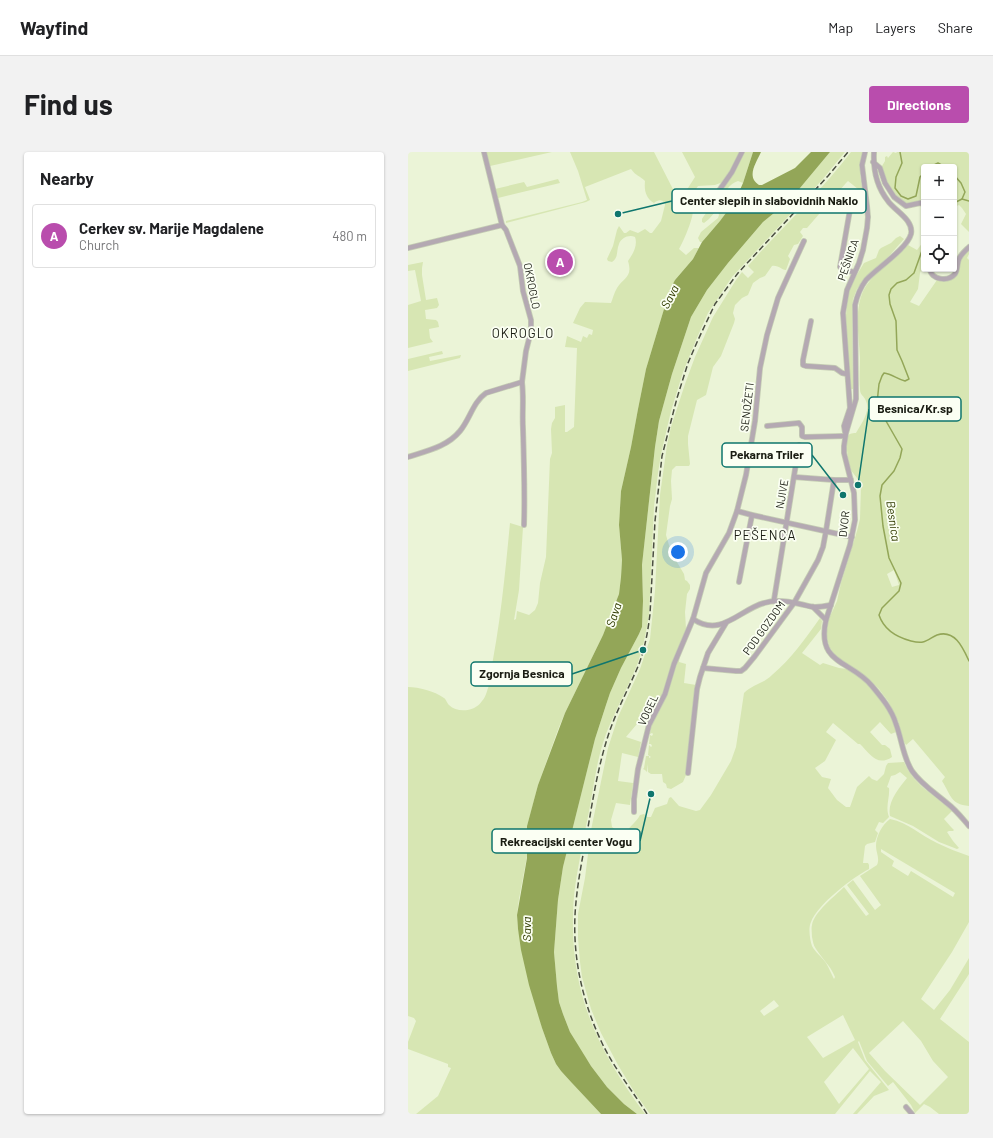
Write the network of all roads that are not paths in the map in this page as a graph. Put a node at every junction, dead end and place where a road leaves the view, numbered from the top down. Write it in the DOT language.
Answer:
graph roads {
  1 [pos="484,152"];
  2 [pos="742,152"];
  3 [pos="865,152"];
  4 [pos="874,152"];
  5 [pos="873,162"];
  6 [pos="716,195"];
  7 [pos="921,203"];
  8 [pos="851,204"];
  9 [pos="502,225"];
  10 [pos="804,241"];
  11 [pos="969,247"];
  12 [pos="408,248"];
  13 [pos="957,268"];
  14 [pos="854,272"];
  15 [pos="930,272"];
  16 [pos="956,272"];
  17 [pos="811,321"];
  18 [pos="847,374"];
  19 [pos="522,382"];
  20 [pos="767,426"];
  21 [pos="845,435"];
  22 [pos="799,445"];
  23 [pos="408,457"];
  24 [pos="794,477"];
  25 [pos="834,480"];
  26 [pos="851,480"];
  27 [pos="737,511"];
  28 [pos="752,516"];
  29 [pos="786,523"];
  30 [pos="524,525"];
  31 [pos="826,531"];
  32 [pos="852,537"];
  33 [pos="739,582"];
  34 [pos="774,600"];
  35 [pos="794,603"];
  36 [pos="831,605"];
  37 [pos="814,607"];
  38 [pos="693,619"];
  39 [pos="826,620"];
  40 [pos="726,623"];
  41 [pos="703,668"];
  42 [pos="688,774"];
  43 [pos="634,812"];
  44 [pos="969,826"];
  45 [pos="906,1107"];
  46 [pos="912,1114"];
  1 -- 9 [label="street, OKROGLO"];
  2 -- 6 [label="street"];
  3 -- 14 [label="street, PEŠNICA"];
  4 -- 5 [label="street, DVOR"];
  5 -- 7 [label="street"];
  5 -- 21 [label="street, DVOR"];
  8 -- 14 [label="street"];
  9 -- 12 [label="street"];
  9 -- 19 [label="street, OKROGLO"];
  10 -- 27 [label="street, SENOŽETI"];
  11 -- 13 [label="street"];
  14 -- 18 [label="street, PEŠNICA"];
  15 -- 16 [label="street"];
  17 -- 18 [label="street"];
  18 -- 21 [label="street, PEŠNICA"];
  19 -- 23 [label="street"];
  19 -- 30 [label="street, OKROGLO"];
  20 -- 21 [label="street"];
  21 -- 26 [label="street, DVOR"];
  22 -- 24 [label="street, NJIVE"];
  24 -- 25 [label="street"];
  24 -- 29 [label="street, NJIVE"];
  25 -- 26 [label="street"];
  25 -- 31 [label="street"];
  26 -- 32 [label="street, DVOR"];
  27 -- 28 [label="street, NJIVE"];
  27 -- 38 [label="street, SENOŽETI"];
  28 -- 29 [label="street, NJIVE"];
  28 -- 33 [label="street"];
  29 -- 31 [label="street"];
  29 -- 34 [label="street, NJIVE"];
  31 -- 32 [label="street"];
  31 -- 35 [label="street"];
  32 -- 36 [label="street, DVOR"];
  34 -- 35 [label="street"];
  34 -- 40 [label="street"];
  35 -- 37 [label="street"];
  35 -- 41 [label="street, POD GOZDOM"];
  36 -- 37 [label="street"];
  36 -- 39 [label="street, DVOR"];
  37 -- 39 [label="street"];
  38 -- 40 [label="street"];
  38 -- 43 [label="street, VOGEL"];
  39 -- 44 [label="street, DVOR"];
  40 -- 41 [label="street"];
  41 -- 42 [label="street"];
  45 -- 46 [label="street"];
}
